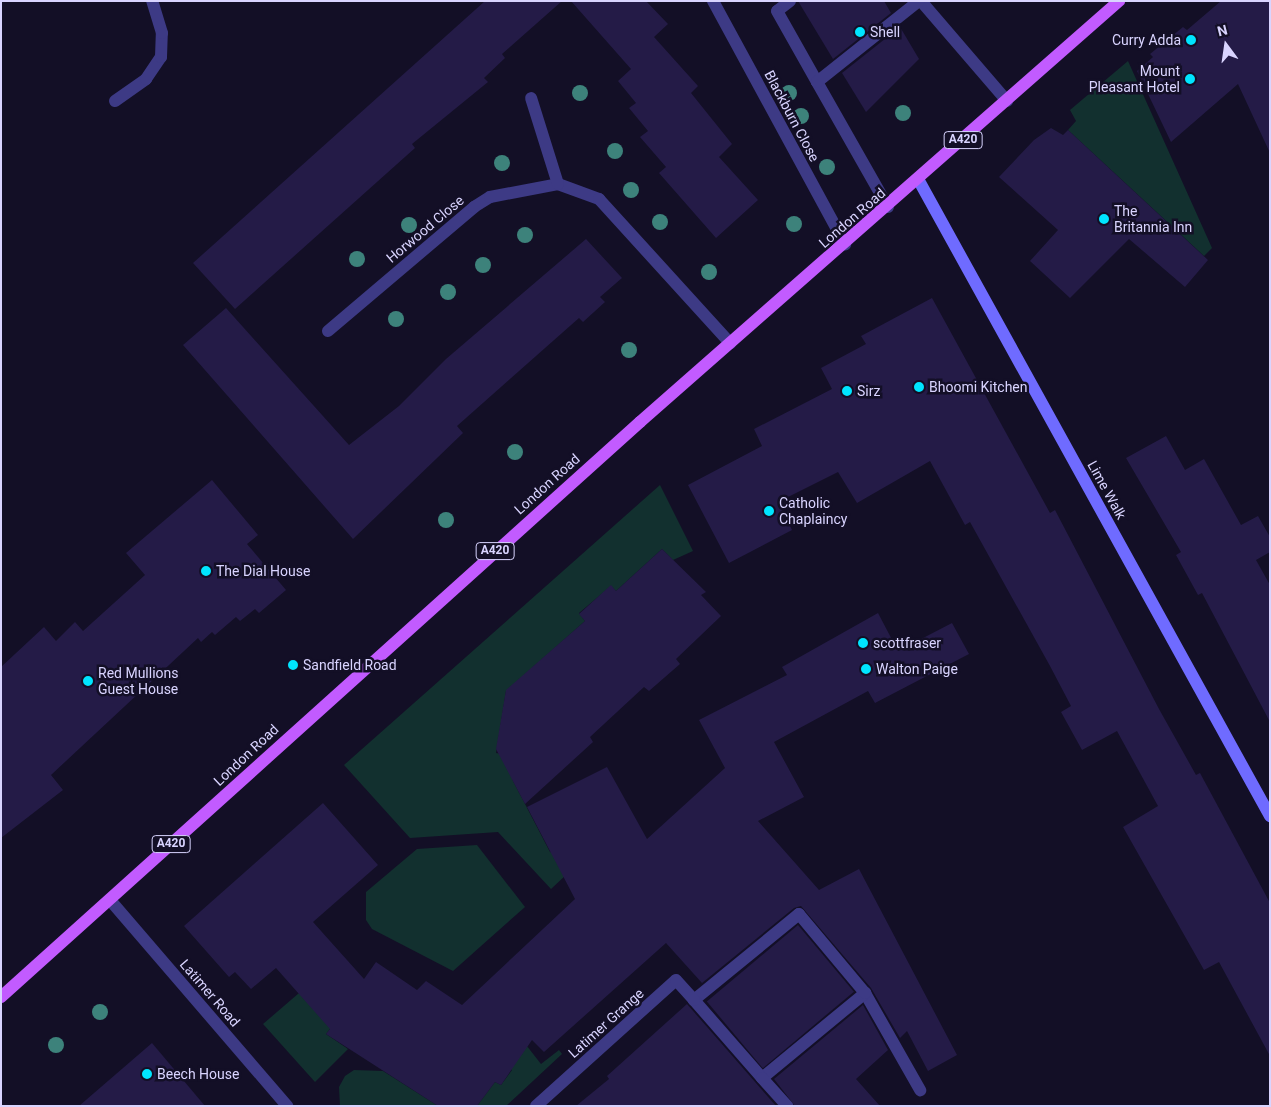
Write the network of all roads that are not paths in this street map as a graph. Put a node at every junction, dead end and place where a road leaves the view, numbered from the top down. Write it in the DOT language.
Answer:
graph roads {
  1 [pos="152,1"];
  2 [pos="713,1"];
  3 [pos="790,1"];
  4 [pos="920,1"];
  5 [pos="1120,1"];
  6 [pos="818,82"];
  7 [pos="531,98"];
  8 [pos="115,101"];
  9 [pos="1007,101"];
  10 [pos="918,179"];
  11 [pos="558,184"];
  12 [pos="888,207"];
  13 [pos="845,244"];
  14 [pos="328,331"];
  15 [pos="730,343"];
  16 [pos="1270,816"];
  17 [pos="110,900"];
  18 [pos="865,993"];
  19 [pos="1,997"];
  20 [pos="694,1000"];
  21 [pos="762,1078"];
  22 [pos="920,1090"];
  23 [pos="287,1106"];
  24 [pos="536,1106"];
  25 [pos="787,1106"];
  1 -- 8 [label="street"];
  2 -- 13 [label="street, Blackburn Close"];
  3 -- 6 [label="street"];
  4 -- 6 [label="street"];
  4 -- 9 [label="street"];
  5 -- 9 [label="main road, London Road / A420"];
  6 -- 12 [label="street"];
  7 -- 11 [label="street"];
  9 -- 10 [label="main road, London Road / A420"];
  10 -- 12 [label="main road, London Road / A420"];
  10 -- 16 [label="street, Lime Walk"];
  11 -- 14 [label="street, Horwood Close"];
  11 -- 15 [label="street"];
  12 -- 13 [label="main road, London Road / A420"];
  13 -- 15 [label="main road, London Road / A420"];
  15 -- 17 [label="main road, London Road / A420"];
  17 -- 19 [label="main road, London Road / A420"];
  17 -- 23 [label="street, Latimer Road"];
  18 -- 20 [label="street"];
  18 -- 21 [label="street"];
  18 -- 22 [label="street"];
  20 -- 21 [label="street"];
  20 -- 24 [label="street, Latimer Grange"];
  21 -- 25 [label="street"];
}
